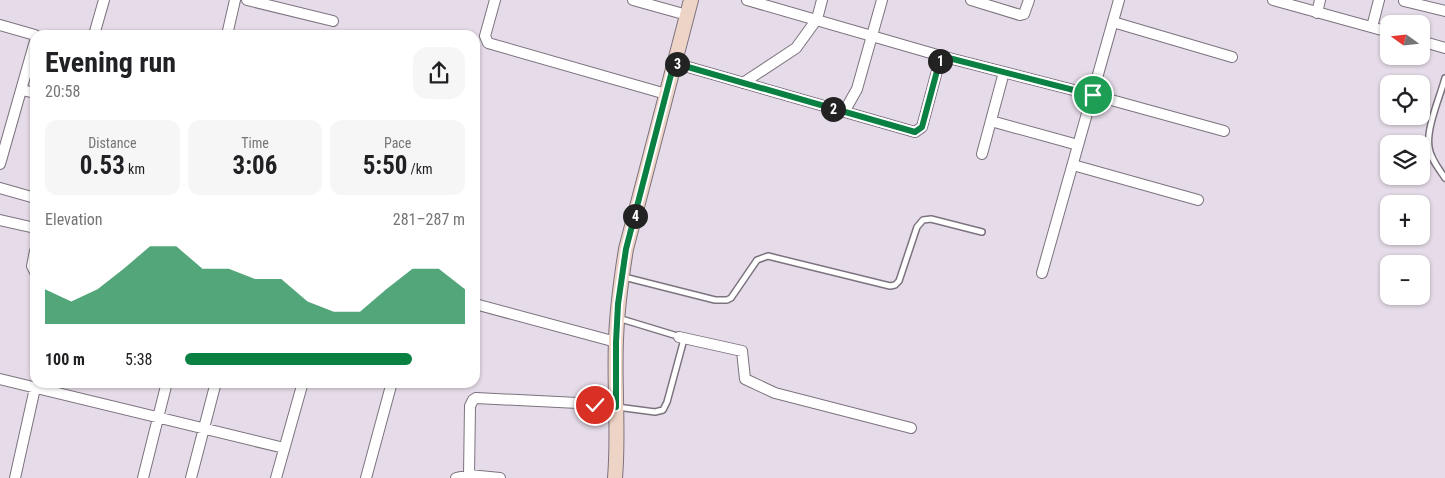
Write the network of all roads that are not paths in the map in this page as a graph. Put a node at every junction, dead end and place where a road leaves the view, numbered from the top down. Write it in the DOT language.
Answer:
graph roads {
  1 [pos="104,0"];
  2 [pos="235,0"];
  3 [pos="246,0"];
  4 [pos="495,0"];
  5 [pos="633,0"];
  6 [pos="691,0"];
  7 [pos="747,0"];
  8 [pos="822,0"];
  9 [pos="882,0"];
  10 [pos="970,0"];
  11 [pos="1029,0"];
  12 [pos="1119,0"];
  13 [pos="1273,0"];
  14 [pos="1320,0"];
  15 [pos="1379,0"];
  16 [pos="1404,0"];
  17 [pos="1445,11"];
  18 [pos="1317,13"];
  19 [pos="687,15"];
  20 [pos="817,19"];
  21 [pos="333,21"];
  22 [pos="1113,22"];
  23 [pos="0,25"];
  24 [pos="1372,27"];
  25 [pos="1380,29"];
  26 [pos="95,30"];
  27 [pos="228,30"];
  28 [pos="30,34"];
  29 [pos="871,35"];
  30 [pos="1430,44"];
  31 [pos="1445,48"];
  32 [pos="941,56"];
  33 [pos="1232,57"];
  34 [pos="30,60"];
  35 [pos="674,63"];
  36 [pos="1004,72"];
  37 [pos="1445,78"];
  38 [pos="743,83"];
  39 [pos="22,90"];
  40 [pos="30,92"];
  41 [pos="666,94"];
  42 [pos="1093,95"];
  43 [pos="844,112"];
  44 [pos="992,121"];
  45 [pos="1224,131"];
  46 [pos="1078,145"];
  47 [pos="982,154"];
  48 [pos="0,164"];
  49 [pos="1073,165"];
  50 [pos="1445,178"];
  51 [pos="0,188"];
  52 [pos="30,197"];
  53 [pos="1198,200"];
  54 [pos="0,220"];
  55 [pos="30,227"];
  56 [pos="982,232"];
  57 [pos="1042,273"];
  58 [pos="621,276"];
  59 [pos="480,305"];
  60 [pos="617,317"];
  61 [pos="679,336"];
  62 [pos="616,342"];
  63 [pos="0,379"];
  64 [pos="30,387"];
  65 [pos="35,388"];
  66 [pos="55,388"];
  67 [pos="166,388"];
  68 [pos="214,388"];
  69 [pos="300,388"];
  70 [pos="390,388"];
  71 [pos="616,407"];
  72 [pos="158,418"];
  73 [pos="204,428"];
  74 [pos="912,428"];
  75 [pos="284,448"];
  76 [pos="469,475"];
  77 [pos="15,478"];
  78 [pos="143,478"];
  79 [pos="191,478"];
  80 [pos="276,478"];
  81 [pos="366,478"];
  82 [pos="456,478"];
  83 [pos="500,478"];
  84 [pos="615,478"];
  1 -- 26 [label="street"];
  2 -- 27 [label="street"];
  3 -- 21 [label="street"];
  4 -- 41 [label="street"];
  5 -- 19 [label="street"];
  6 -- 19 [label="street"];
  7 -- 20 [label="street"];
  8 -- 20 [label="street"];
  9 -- 29 [label="street"];
  10 -- 11 [label="street"];
  12 -- 22 [label="street"];
  13 -- 18 [label="street"];
  14 -- 18 [label="street"];
  15 -- 24 [label="street"];
  16 -- 17 [label="street"];
  18 -- 24 [label="street"];
  19 -- 35 [label="street"];
  20 -- 29 [label="street"];
  20 -- 38 [label="street"];
  22 -- 33 [label="street"];
  22 -- 42 [label="street"];
  23 -- 28 [label="street"];
  24 -- 25 [label="street"];
  29 -- 32 [label="street"];
  29 -- 43 [label="street"];
  30 -- 31 [label="street"];
  32 -- 36 [label="street"];
  32 -- 43 [label="street"];
  34 -- 39 [label="street"];
  35 -- 38 [label="street"];
  35 -- 41 [label="street"];
  36 -- 42 [label="street"];
  36 -- 44 [label="street"];
  37 -- 50 [label="lane"];
  38 -- 43 [label="street"];
  39 -- 40 [label="street"];
  39 -- 48 [label="street"];
  41 -- 58 [label="street"];
  42 -- 45 [label="street"];
  42 -- 46 [label="street"];
  44 -- 46 [label="street"];
  44 -- 47 [label="street"];
  46 -- 49 [label="street"];
  49 -- 53 [label="street"];
  49 -- 57 [label="street"];
  51 -- 52 [label="street"];
  54 -- 55 [label="street"];
  56 -- 58 [label="lane"];
  58 -- 60 [label="street"];
  59 -- 62 [label="street"];
  60 -- 61 [label="lane"];
  60 -- 62 [label="street"];
  61 -- 71 [label="lane"];
  61 -- 74 [label="street"];
  62 -- 71 [label="street"];
  63 -- 64 [label="street"];
  65 -- 77 [label="street"];
  66 -- 72 [label="street"];
  67 -- 72 [label="street"];
  68 -- 73 [label="street"];
  69 -- 75 [label="street"];
  70 -- 81 [label="street"];
  71 -- 76 [label="street"];
  71 -- 84 [label="street"];
  72 -- 73 [label="street"];
  72 -- 78 [label="street"];
  73 -- 75 [label="street"];
  73 -- 79 [label="street"];
  75 -- 80 [label="street"];
  76 -- 82 [label="street"];
  76 -- 83 [label="street"];
}
